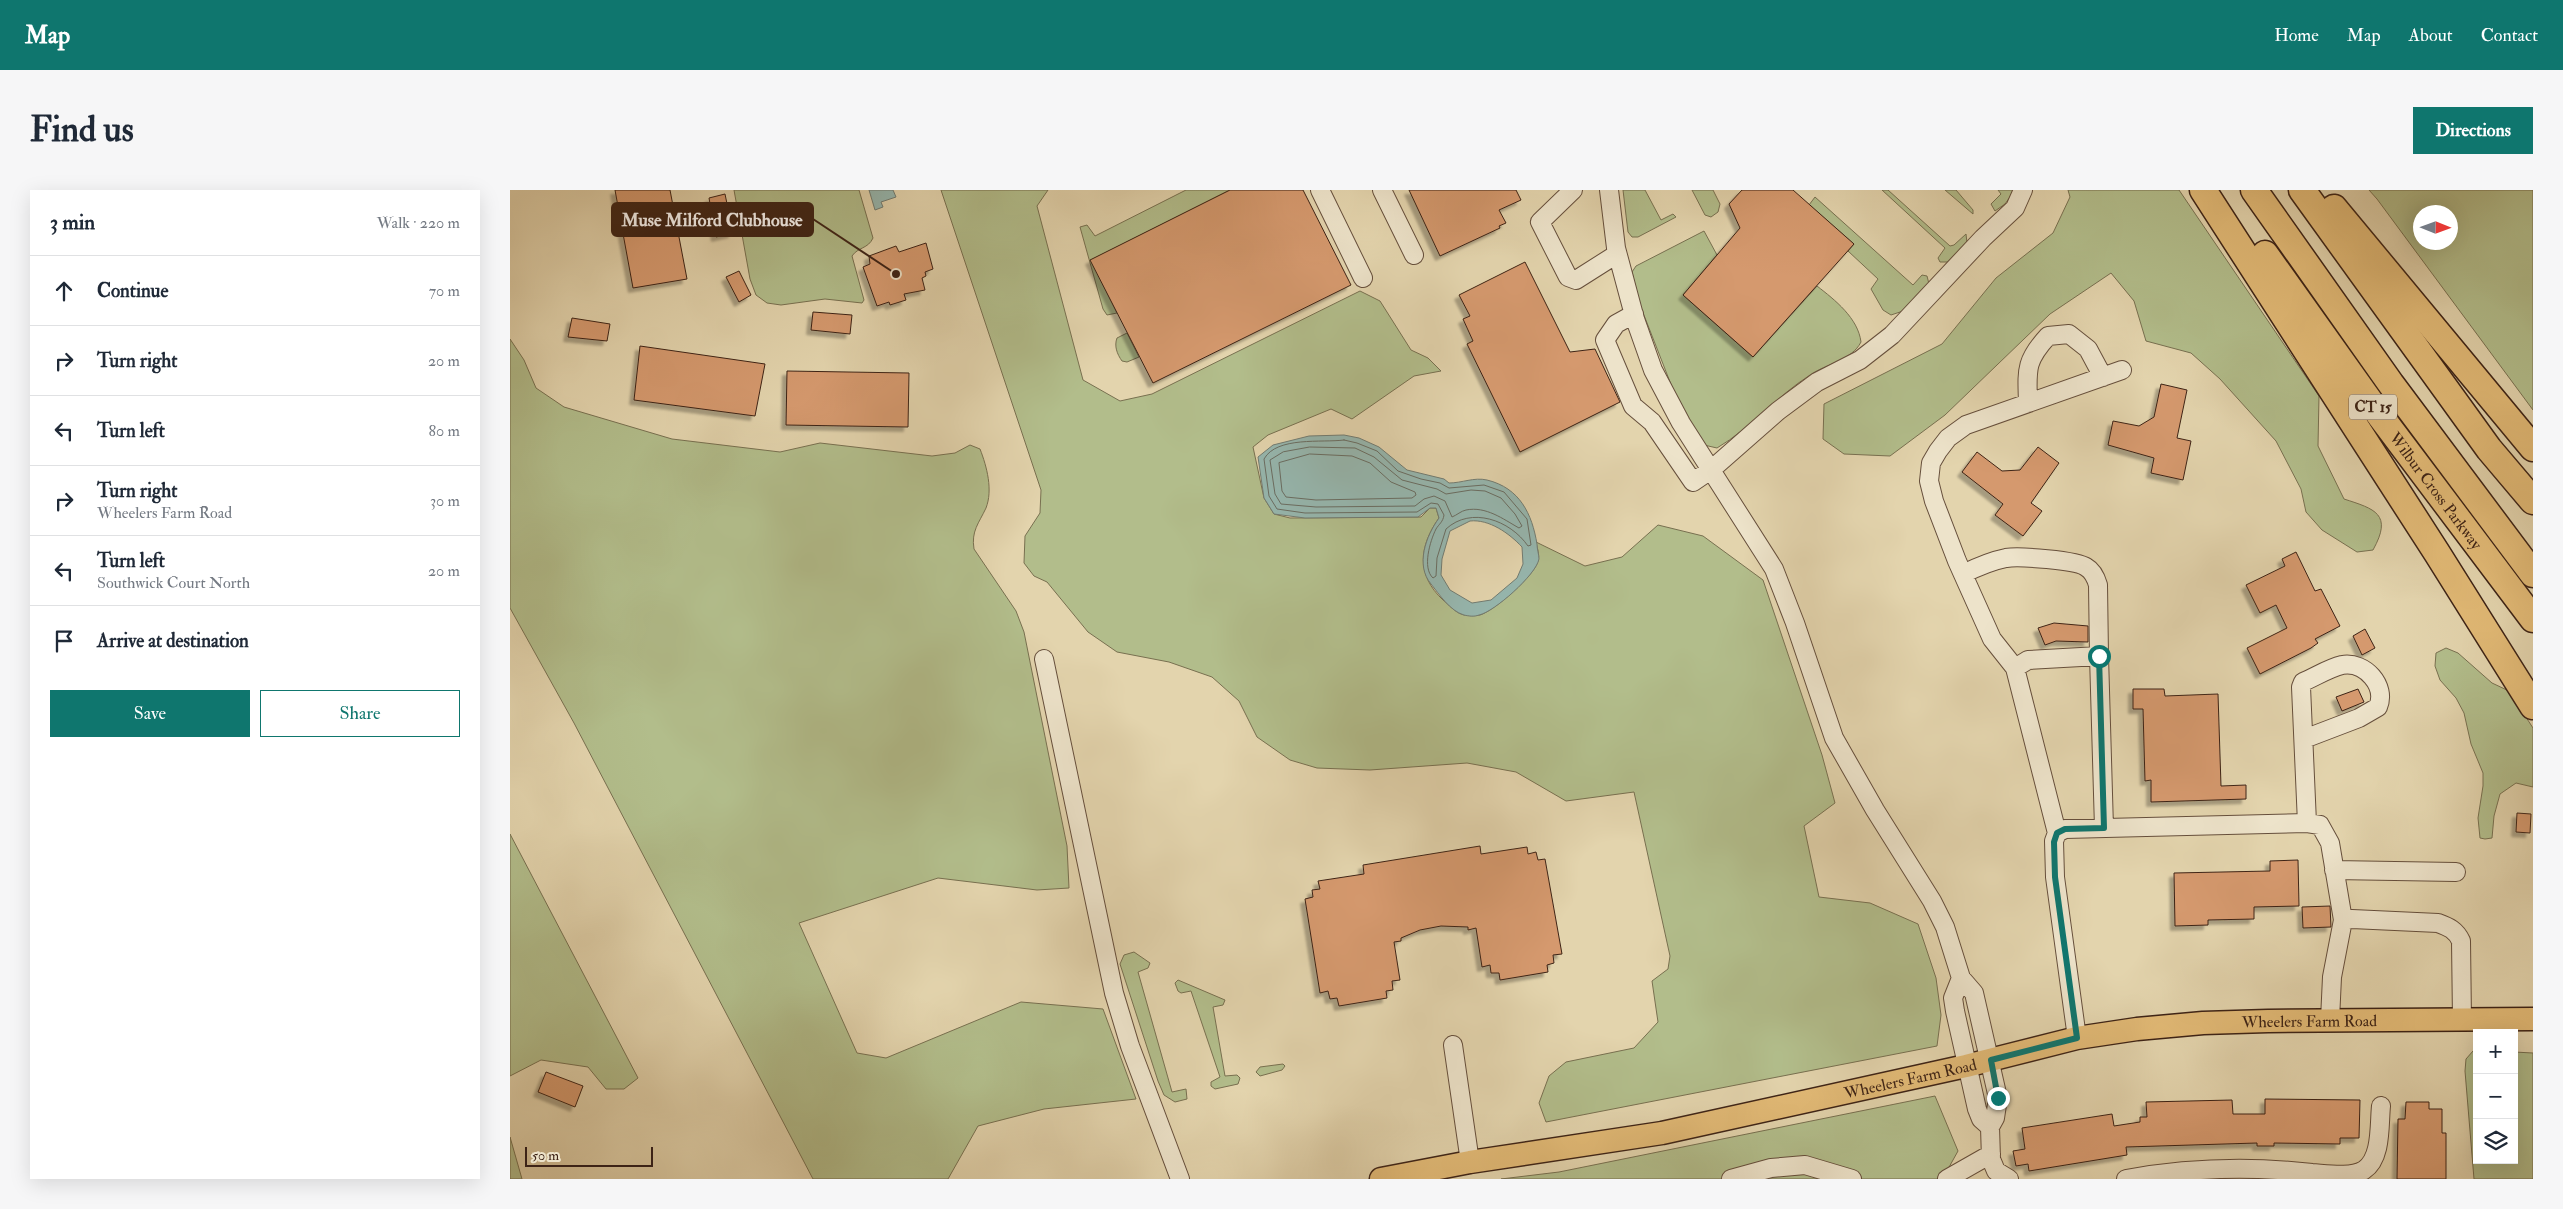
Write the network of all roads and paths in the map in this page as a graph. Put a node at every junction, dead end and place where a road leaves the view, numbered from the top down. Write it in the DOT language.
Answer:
graph roads {
  1 [pos="1320,190"];
  2 [pos="1382,190"];
  3 [pos="1573,190"];
  4 [pos="1609,190"];
  5 [pos="2023,190"];
  6 [pos="2203,190"];
  7 [pos="2220,190"];
  8 [pos="2254,190"];
  9 [pos="2302,190"];
  10 [pos="2320,190"];
  11 [pos="1617,254"];
  12 [pos="1414,255"];
  13 [pos="1363,278"];
  14 [pos="1634,314"];
  15 [pos="2122,370"];
  16 [pos="2103,377"];
  17 [pos="2028,403"];
  18 [pos="2533,448"];
  19 [pos="1712,469"];
  20 [pos="2533,501"];
  21 [pos="1963,574"];
  22 [pos="2533,574"];
  23 [pos="2533,619"];
  24 [pos="2099,656"];
  25 [pos="1044,659"];
  26 [pos="2015,668"];
  27 [pos="2533,706"];
  28 [pos="2304,739"];
  29 [pos="2306,823"];
  30 [pos="2104,828"];
  31 [pos="2057,833"];
  32 [pos="2334,870"];
  33 [pos="2456,872"];
  34 [pos="2343,920"];
  35 [pos="1961,978"];
  36 [pos="2533,1019"];
  37 [pos="2330,1020"];
  38 [pos="2462,1020"];
  39 [pos="2077,1038"];
  40 [pos="1453,1046"];
  41 [pos="1991,1060"];
  42 [pos="1966,1066"];
  43 [pos="2381,1106"];
  44 [pos="1990,1127"];
  45 [pos="1991,1154"];
  46 [pos="1470,1162"];
  47 [pos="1757,1175"];
  48 [pos="1394,1178"];
  49 [pos="1180,1179"];
  50 [pos="1731,1179"];
  51 [pos="1852,1179"];
  52 [pos="1947,1179"];
  53 [pos="2009,1179"];
  54 [pos="2126,1179"];
  1 -- 13 [label="street"];
  2 -- 12 [label="street"];
  3 -- 11 [label="street"];
  4 -- 11 [label="street"];
  5 -- 19 [label="street"];
  6 -- 27 [label="highway"];
  7 -- 23 [label="highway, Wilbur Cross Parkway / CT 15"];
  8 -- 22 [label="highway, Wilbur Cross Parkway / CT 15"];
  9 -- 20 [label="highway"];
  10 -- 18 [label="highway"];
  11 -- 14 [label="street"];
  14 -- 19 [label="street"];
  14 -- 19 [label="street"];
  15 -- 16 [label="street"];
  16 -- 17 [label="street"];
  16 -- 17 [label="street"];
  17 -- 21 [label="street"];
  19 -- 35 [label="street"];
  21 -- 24 [label="street"];
  21 -- 26 [label="street"];
  24 -- 26 [label="street"];
  24 -- 30 [label="street"];
  25 -- 49 [label="street"];
  26 -- 31 [label="street"];
  28 -- 28 [label="street"];
  28 -- 29 [label="street"];
  29 -- 30 [label="street"];
  29 -- 32 [label="street"];
  30 -- 31 [label="street"];
  31 -- 39 [label="street"];
  32 -- 33 [label="street"];
  32 -- 34 [label="street"];
  34 -- 37 [label="street"];
  34 -- 38 [label="street"];
  35 -- 41 [label="street"];
  35 -- 42 [label="street"];
  36 -- 38 [label="main road, Wheelers Farm Road"];
  37 -- 38 [label="main road, Wheelers Farm Road"];
  37 -- 39 [label="main road, Wheelers Farm Road"];
  39 -- 41 [label="main road, Wheelers Farm Road"];
  40 -- 46 [label="street"];
  41 -- 42 [label="main road, Wheelers Farm Road"];
  41 -- 44 [label="street"];
  42 -- 44 [label="street"];
  42 -- 46 [label="main road, Wheelers Farm Road"];
  43 -- 54 [label="street"];
  44 -- 45 [label="street"];
  45 -- 52 [label="street"];
  45 -- 53 [label="street"];
  46 -- 48 [label="main road, Wheelers Farm Road"];
  47 -- 50 [label="street"];
  47 -- 51 [label="street"];
}
